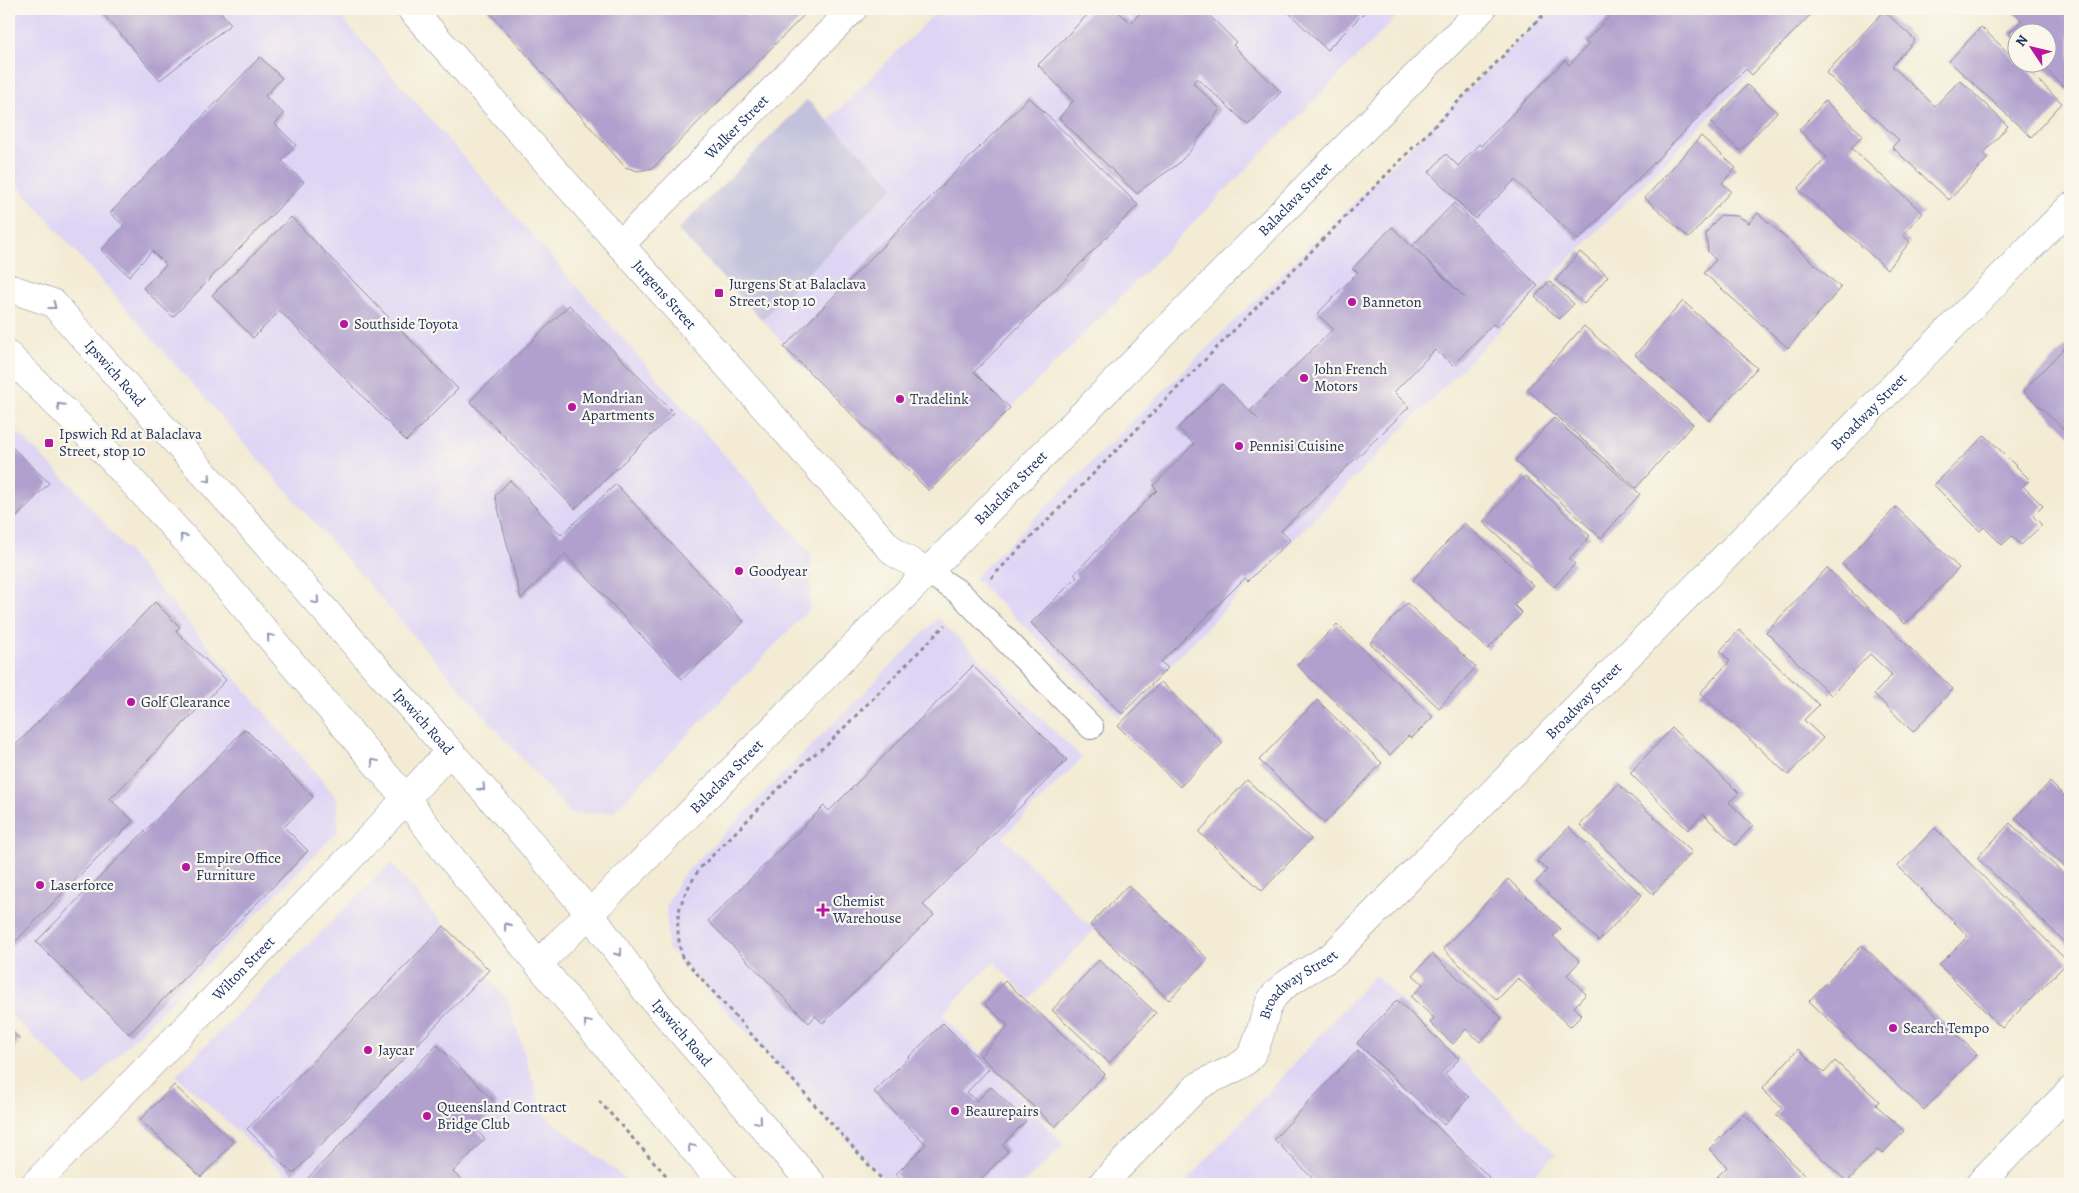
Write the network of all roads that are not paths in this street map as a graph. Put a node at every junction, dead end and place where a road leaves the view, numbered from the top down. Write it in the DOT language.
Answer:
graph roads {
  1 [pos="411,9"];
  2 [pos="853,9"];
  3 [pos="1482,9"];
  4 [pos="2070,207"];
  5 [pos="620,245"];
  6 [pos="9,288"];
  7 [pos="9,356"];
  8 [pos="928,572"];
  9 [pos="1091,727"];
  10 [pos="449,752"];
  11 [pos="406,799"];
  12 [pos="590,914"];
  13 [pos="538,964"];
  14 [pos="2070,1091"];
  15 [pos="35,1184"];
  16 [pos="723,1184"];
  17 [pos="812,1184"];
  18 [pos="1102,1184"];
  19 [pos="1979,1184"];
  1 -- 5 [label="main road, Jurgens Street"];
  2 -- 5 [label="main road, Walker Street"];
  3 -- 8 [label="main road, Balaclava Street"];
  4 -- 18 [label="main road, Broadway Street"];
  5 -- 8 [label="main road, Jurgens Street"];
  6 -- 10 [label="main road, Ipswich Road, one-way"];
  11 -- 7 [label="main road, one-way"];
  8 -- 9 [label="lane"];
  8 -- 12 [label="main road, Balaclava Street"];
  10 -- 11 [label="main road, Wilton Street"];
  10 -- 12 [label="main road, Ipswich Road, one-way"];
  13 -- 11 [label="main road, one-way"];
  11 -- 15 [label="main road, Wilton Street"];
  12 -- 13 [label="main road, Balaclava Street"];
  12 -- 17 [label="main road, Ipswich Road, one-way"];
  16 -- 13 [label="main road, one-way"];
  14 -- 19 [label="main road"];
}
